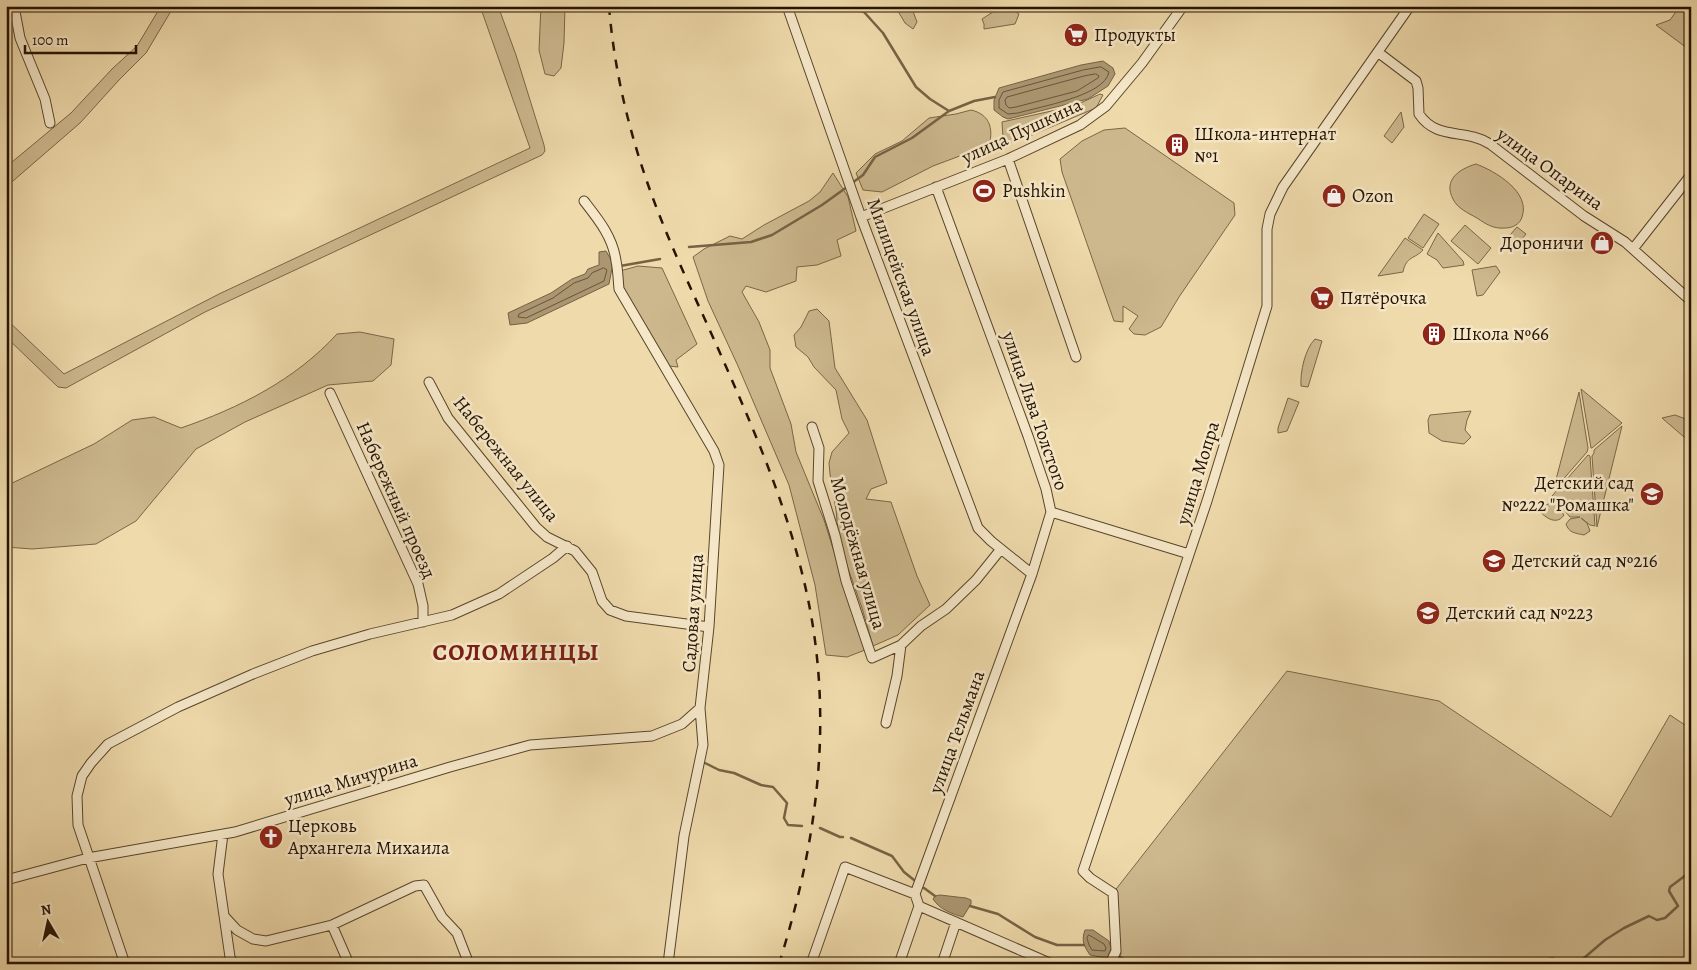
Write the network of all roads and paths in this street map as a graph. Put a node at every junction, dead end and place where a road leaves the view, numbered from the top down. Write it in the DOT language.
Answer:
graph roads {
  1 [pos="14,6"];
  2 [pos="787,6"];
  3 [pos="1183,6"];
  4 [pos="1410,6"];
  5 [pos="1379,53"];
  6 [pos="50,123"];
  7 [pos="1008,159"];
  8 [pos="1691,175"];
  9 [pos="936,187"];
  10 [pos="584,201"];
  11 [pos="861,217"];
  12 [pos="1633,249"];
  13 [pos="1691,301"];
  14 [pos="1076,357"];
  15 [pos="429,382"];
  16 [pos="330,393"];
  17 [pos="812,427"];
  18 [pos="1051,512"];
  19 [pos="567,546"];
  20 [pos="1000,549"];
  21 [pos="1189,554"];
  22 [pos="1032,574"];
  23 [pos="424,622"];
  24 [pos="709,627"];
  25 [pos="901,645"];
  26 [pos="700,708"];
  27 [pos="886,723"];
  28 [pos="223,834"];
  29 [pos="88,858"];
  30 [pos="6,880"];
  31 [pos="915,894"];
  32 [pos="919,906"];
  33 [pos="225,917"];
  34 [pos="956,922"];
  35 [pos="332,925"];
  36 [pos="125,964"];
  37 [pos="233,964"];
  38 [pos="349,964"];
  39 [pos="469,964"];
  40 [pos="668,964"];
  41 [pos="811,964"];
  42 [pos="899,964"];
  43 [pos="942,964"];
  44 [pos="1052,964"];
  45 [pos="1110,964"];
  1 -- 6 [label="street"];
  2 -- 11 [label="street, Милицейская улица"];
  3 -- 7 [label="street, улица Пушкина"];
  4 -- 5 [label="street, улица Мопра"];
  5 -- 12 [label="street, улица Опарина"];
  5 -- 21 [label="street, улица Мопра"];
  7 -- 9 [label="street, улица Пушкина"];
  7 -- 14 [label="street"];
  8 -- 12 [label="street"];
  9 -- 11 [label="street, улица Пушкина"];
  9 -- 18 [label="street, улица Льва Толстого"];
  10 -- 24 [label="street, Садовая улица"];
  11 -- 20 [label="street, Милицейская улица"];
  12 -- 13 [label="street, улица Опарина"];
  15 -- 19 [label="street, Набережная улица"];
  16 -- 23 [label="street, Набережный проезд"];
  17 -- 25 [label="street, Молодёжная улица"];
  18 -- 21 [label="street, улица Льва Толстого"];
  18 -- 22 [label="street, улица Тельмана"];
  19 -- 23 [label="street"];
  19 -- 24 [label="street, Набережная улица"];
  20 -- 22 [label="street, Милицейская улица"];
  20 -- 25 [label="street"];
  21 -- 45 [label="street, улица Мопра"];
  22 -- 31 [label="street, улица Тельмана"];
  23 -- 29 [label="street"];
  24 -- 26 [label="street, Садовая улица"];
  25 -- 27 [label="street"];
  26 -- 28 [label="street, улица Мичурина"];
  26 -- 40 [label="street, Садовая улица"];
  28 -- 29 [label="street, улица Мичурина"];
  28 -- 33 [label="street"];
  29 -- 30 [label="street, улица Мичурина"];
  29 -- 36 [label="street"];
  31 -- 32 [label="street"];
  31 -- 41 [label="street"];
  32 -- 34 [label="street"];
  32 -- 42 [label="street"];
  33 -- 35 [label="street"];
  33 -- 37 [label="street"];
  34 -- 43 [label="street"];
  34 -- 44 [label="street"];
  35 -- 38 [label="street"];
  35 -- 39 [label="street"];
}
